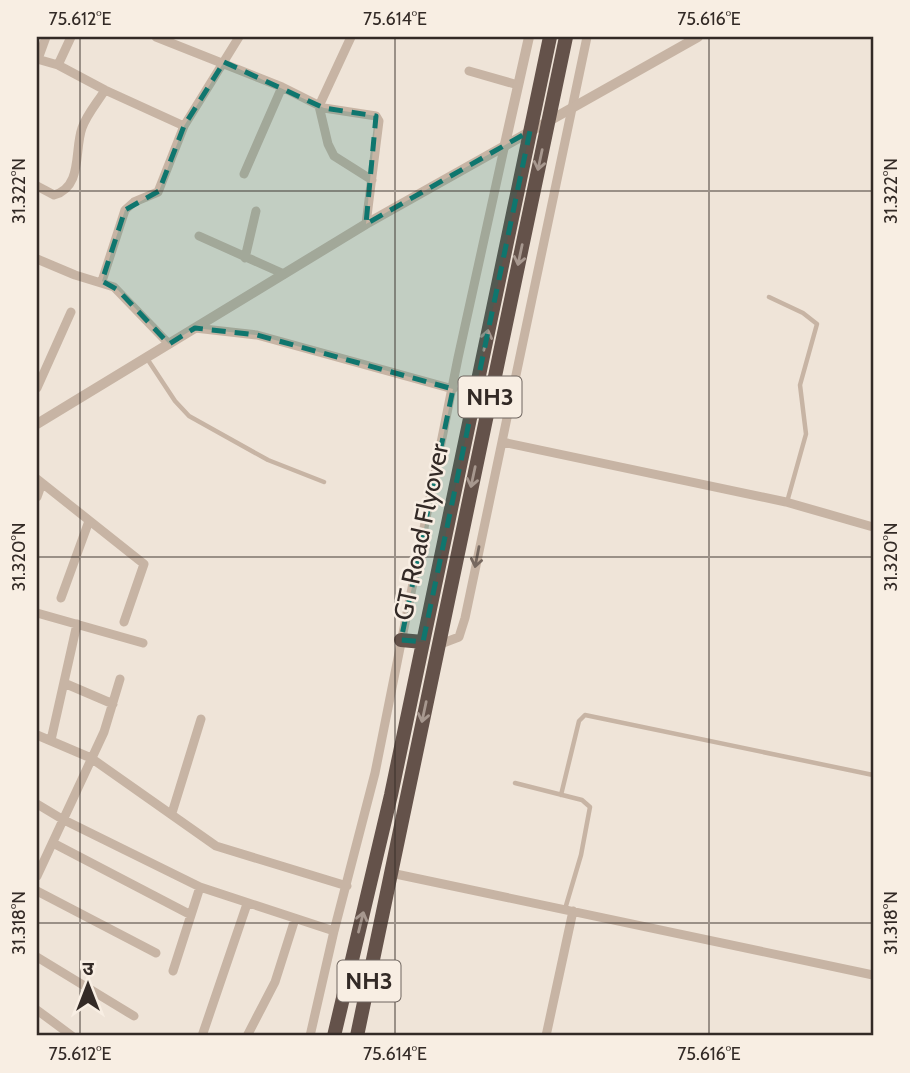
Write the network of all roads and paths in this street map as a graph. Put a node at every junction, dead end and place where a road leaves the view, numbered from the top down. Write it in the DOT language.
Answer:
graph roads {
  1 [pos="46,37"];
  2 [pos="71,37"];
  3 [pos="156,37"];
  4 [pos="239,37"];
  5 [pos="351,37"];
  6 [pos="529,37"];
  7 [pos="550,37"];
  8 [pos="566,37"];
  9 [pos="587,37"];
  10 [pos="698,37"];
  11 [pos="37,59"];
  12 [pos="224,62"];
  13 [pos="58,65"];
  14 [pos="469,71"];
  15 [pos="518,85"];
  16 [pos="282,87"];
  17 [pos="106,90"];
  18 [pos="319,106"];
  19 [pos="572,108"];
  20 [pos="184,126"];
  21 [pos="505,144"];
  22 [pos="244,174"];
  23 [pos="372,180"];
  24 [pos="37,186"];
  25 [pos="256,211"];
  26 [pos="366,224"];
  27 [pos="199,236"];
  28 [pos="244,258"];
  29 [pos="37,260"];
  30 [pos="284,274"];
  31 [pos="102,281"];
  32 [pos="769,297"];
  33 [pos="71,312"];
  34 [pos="195,328"];
  35 [pos="169,344"];
  36 [pos="146,357"];
  37 [pos="37,387"];
  38 [pos="453,389"];
  39 [pos="38,420"];
  40 [pos="502,442"];
  41 [pos="39,481"];
  42 [pos="324,482"];
  43 [pos="37,497"];
  44 [pos="786,502"];
  45 [pos="89,521"];
  46 [pos="873,527"];
  47 [pos="61,598"];
  48 [pos="37,613"];
  49 [pos="124,622"];
  50 [pos="77,624"];
  51 [pos="401,640"];
  52 [pos="423,642"];
  53 [pos="143,643"];
  54 [pos="438,645"];
  55 [pos="120,679"];
  56 [pos="64,683"];
  57 [pos="113,704"];
  58 [pos="201,719"];
  59 [pos="37,735"];
  60 [pos="51,740"];
  61 [pos="91,758"];
  62 [pos="873,775"];
  63 [pos="515,783"];
  64 [pos="561,795"];
  65 [pos="37,804"];
  66 [pos="172,813"];
  67 [pos="62,819"];
  68 [pos="53,843"];
  69 [pos="391,873"];
  70 [pos="37,876"];
  71 [pos="347,886"];
  72 [pos="200,887"];
  73 [pos="37,891"];
  74 [pos="247,904"];
  75 [pos="569,911"];
  76 [pos="191,915"];
  77 [pos="295,919"];
  78 [pos="334,932"];
  79 [pos="156,953"];
  80 [pos="37,957"];
  81 [pos="173,971"];
  82 [pos="873,975"];
  83 [pos="37,1010"];
  84 [pos="134,1016"];
  85 [pos="72,1036"];
  86 [pos="202,1036"];
  87 [pos="247,1036"];
  88 [pos="310,1036"];
  89 [pos="334,1036"];
  90 [pos="357,1036"];
  91 [pos="546,1036"];
  1 -- 11 [label="street"];
  2 -- 13 [label="street"];
  3 -- 12 [label="street"];
  4 -- 12 [label="street"];
  5 -- 18 [label="street"];
  6 -- 15 [label="street"];
  52 -- 7 [label="highway, GT Road Flyover / NH3, one-way"];
  8 -- 54 [label="highway, GT Road Flyover / NH3, one-way"];
  9 -- 19 [label="street"];
  10 -- 19 [label="street"];
  11 -- 13 [label="street"];
  12 -- 16 [label="street"];
  12 -- 20 [label="street"];
  13 -- 17 [label="street"];
  14 -- 15 [label="street"];
  15 -- 21 [label="street"];
  16 -- 18 [label="street"];
  16 -- 22 [label="street"];
  17 -- 20 [label="street"];
  17 -- 24 [label="street"];
  18 -- 23 [label="street"];
  18 -- 23 [label="street"];
  19 -- 21 [label="street"];
  19 -- 40 [label="street"];
  20 -- 31 [label="street"];
  21 -- 26 [label="street"];
  21 -- 38 [label="street"];
  23 -- 26 [label="street"];
  25 -- 28 [label="street"];
  26 -- 30 [label="street"];
  27 -- 28 [label="street"];
  28 -- 30 [label="street"];
  29 -- 31 [label="street"];
  30 -- 34 [label="street"];
  31 -- 35 [label="street"];
  32 -- 44 [label="lane"];
  33 -- 37 [label="street"];
  34 -- 35 [label="street"];
  34 -- 38 [label="street"];
  35 -- 36 [label="street"];
  36 -- 39 [label="street"];
  36 -- 42 [label="lane"];
  38 -- 51 [label="street"];
  40 -- 44 [label="street"];
  40 -- 54 [label="street, one-way"];
  41 -- 43 [label="street"];
  41 -- 45 [label="street"];
  44 -- 46 [label="street"];
  45 -- 47 [label="street"];
  45 -- 49 [label="street"];
  48 -- 50 [label="street"];
  50 -- 53 [label="street"];
  50 -- 56 [label="street"];
  51 -- 52 [label="highway"];
  51 -- 71 [label="street"];
  89 -- 52 [label="highway, GT Road Flyover / NH3, one-way"];
  54 -- 69 [label="highway, GT Road Flyover / NH3, one-way"];
  55 -- 57 [label="street"];
  56 -- 57 [label="street"];
  56 -- 60 [label="street"];
  57 -- 61 [label="street"];
  58 -- 66 [label="street"];
  59 -- 60 [label="street"];
  60 -- 61 [label="street"];
  61 -- 66 [label="street"];
  61 -- 67 [label="street"];
  62 -- 64 [label="lane"];
  63 -- 64 [label="lane"];
  64 -- 75 [label="lane"];
  65 -- 67 [label="street"];
  66 -- 71 [label="street"];
  67 -- 68 [label="street"];
  67 -- 72 [label="street"];
  68 -- 70 [label="street"];
  68 -- 76 [label="street"];
  69 -- 75 [label="street"];
  69 -- 90 [label="highway, GT Road Flyover / NH3"];
  71 -- 78 [label="street"];
  72 -- 74 [label="street"];
  72 -- 76 [label="street"];
  73 -- 79 [label="street"];
  74 -- 77 [label="street"];
  74 -- 86 [label="street"];
  75 -- 82 [label="street"];
  75 -- 91 [label="street"];
  76 -- 81 [label="street"];
  77 -- 78 [label="street"];
  77 -- 87 [label="street"];
  78 -- 88 [label="street"];
  80 -- 84 [label="street"];
  83 -- 85 [label="street"];
}
